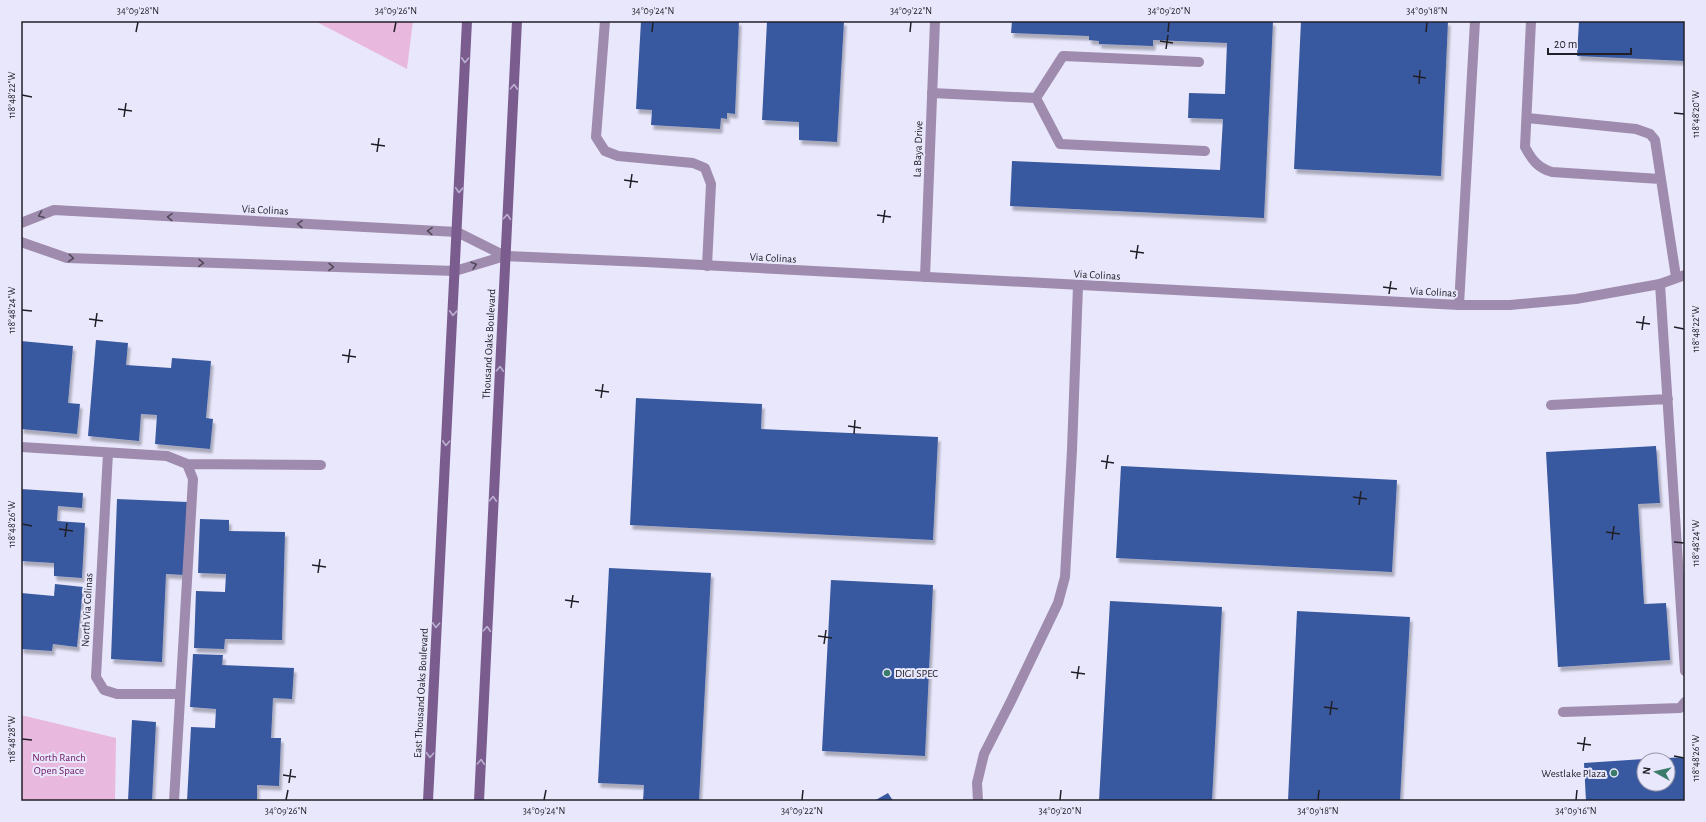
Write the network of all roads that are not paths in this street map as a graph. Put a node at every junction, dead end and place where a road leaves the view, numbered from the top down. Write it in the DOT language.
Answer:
graph roads {
  1 [pos="467,21"];
  2 [pos="517,21"];
  3 [pos="605,21"];
  4 [pos="935,21"];
  5 [pos="1475,21"];
  6 [pos="1531,21"];
  7 [pos="1199,62"];
  8 [pos="932,94"];
  9 [pos="1036,98"];
  10 [pos="1527,118"];
  11 [pos="1205,151"];
  12 [pos="1660,179"];
  13 [pos="21,224"];
  14 [pos="457,232"];
  15 [pos="21,242"];
  16 [pos="505,256"];
  17 [pos="707,266"];
  18 [pos="455,271"];
  19 [pos="1681,276"];
  20 [pos="925,277"];
  21 [pos="1660,284"];
  22 [pos="1078,286"];
  23 [pos="1459,305"];
  24 [pos="1668,399"];
  25 [pos="1551,405"];
  26 [pos="21,447"];
  27 [pos="108,453"];
  28 [pos="187,464"];
  29 [pos="321,465"];
  30 [pos="1683,607"];
  31 [pos="1685,671"];
  32 [pos="179,694"];
  33 [pos="1685,702"];
  34 [pos="1563,712"];
  35 [pos="174,801"];
  36 [pos="428,801"];
  37 [pos="479,801"];
  38 [pos="978,801"];
  1 -- 14 [label="main road, one-way"];
  16 -- 2 [label="main road, Thousand Oaks Boulevard, one-way"];
  3 -- 17 [label="street"];
  4 -- 8 [label="street, La Baya Drive"];
  5 -- 23 [label="street"];
  6 -- 10 [label="street"];
  7 -- 9 [label="street"];
  8 -- 9 [label="street"];
  8 -- 20 [label="street, La Baya Drive"];
  9 -- 11 [label="street"];
  10 -- 12 [label="street"];
  10 -- 12 [label="street"];
  12 -- 19 [label="street"];
  14 -- 13 [label="street, Via Colinas, one-way"];
  14 -- 16 [label="street, Via Colinas"];
  14 -- 18 [label="main road"];
  15 -- 18 [label="street, Via Colinas, one-way"];
  16 -- 17 [label="street, Via Colinas"];
  18 -- 16 [label="street, Via Colinas, one-way"];
  37 -- 16 [label="main road, Thousand Oaks Boulevard, one-way"];
  17 -- 20 [label="street, Via Colinas"];
  18 -- 36 [label="main road, East Thousand Oaks Boulevard, one-way"];
  19 -- 21 [label="street, Via Colinas"];
  20 -- 22 [label="street, Via Colinas"];
  21 -- 23 [label="street, Via Colinas"];
  21 -- 24 [label="street"];
  22 -- 23 [label="street, Via Colinas"];
  22 -- 38 [label="street"];
  24 -- 25 [label="street"];
  24 -- 30 [label="street"];
  26 -- 27 [label="street"];
  27 -- 28 [label="street"];
  27 -- 32 [label="street, North Via Colinas"];
  28 -- 29 [label="street"];
  28 -- 32 [label="street"];
  30 -- 31 [label="street"];
  32 -- 35 [label="street"];
  33 -- 34 [label="street"];
}
